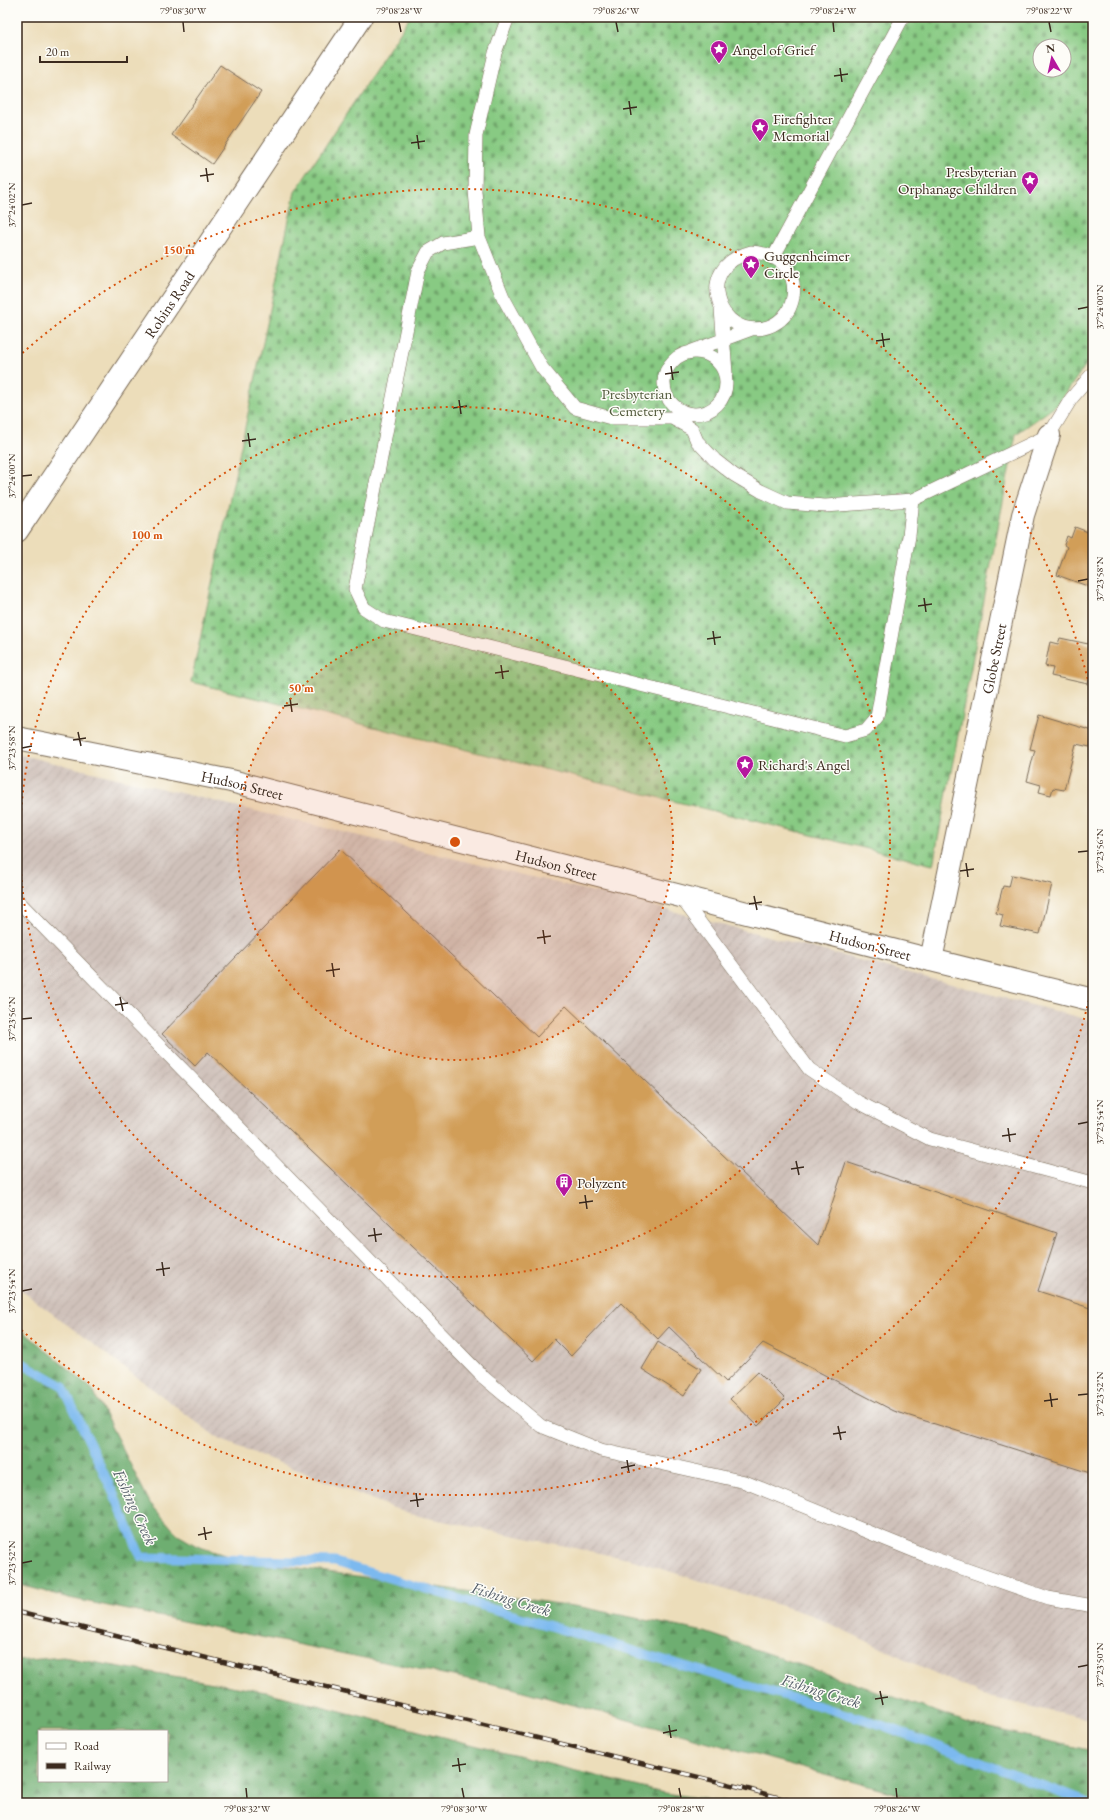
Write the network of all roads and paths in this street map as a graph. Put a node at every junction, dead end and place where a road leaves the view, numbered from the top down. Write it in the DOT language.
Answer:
graph roads {
  1 [pos="361,17"];
  2 [pos="508,17"];
  3 [pos="903,17"];
  4 [pos="479,237"];
  5 [pos="773,258"];
  6 [pos="721,309"];
  7 [pos="752,329"];
  8 [pos="723,339"];
  9 [pos="687,353"];
  10 [pos="1093,372"];
  11 [pos="726,380"];
  12 [pos="670,402"];
  13 [pos="700,414"];
  14 [pos="677,421"];
  15 [pos="1049,435"];
  16 [pos="913,500"];
  17 [pos="17,531"];
  18 [pos="17,738"];
  19 [pos="679,895"];
  20 [pos="17,900"];
  21 [pos="930,960"];
  22 [pos="1093,1000"];
  23 [pos="1093,1183"];
  24 [pos="1093,1606"];
  1 -- 17 [label="street, Robins Road"];
  2 -- 4 [label="lane"];
  3 -- 5 [label="lane"];
  4 -- 14 [label="lane"];
  4 -- 16 [label="lane"];
  5 -- 6 [label="lane"];
  5 -- 7 [label="lane"];
  6 -- 7 [label="lane"];
  6 -- 8 [label="lane"];
  7 -- 8 [label="lane"];
  8 -- 9 [label="lane"];
  8 -- 11 [label="lane"];
  9 -- 11 [label="lane"];
  9 -- 12 [label="lane"];
  10 -- 15 [label="lane, Globe Street"];
  11 -- 13 [label="lane"];
  12 -- 13 [label="lane"];
  12 -- 14 [label="lane"];
  13 -- 14 [label="lane"];
  14 -- 16 [label="lane"];
  15 -- 16 [label="lane"];
  15 -- 21 [label="street, Globe Street"];
  18 -- 19 [label="street, Hudson Street"];
  19 -- 21 [label="street, Hudson Street"];
  19 -- 23 [label="lane"];
  20 -- 24 [label="lane"];
  21 -- 22 [label="street, Hudson Street"];
}
